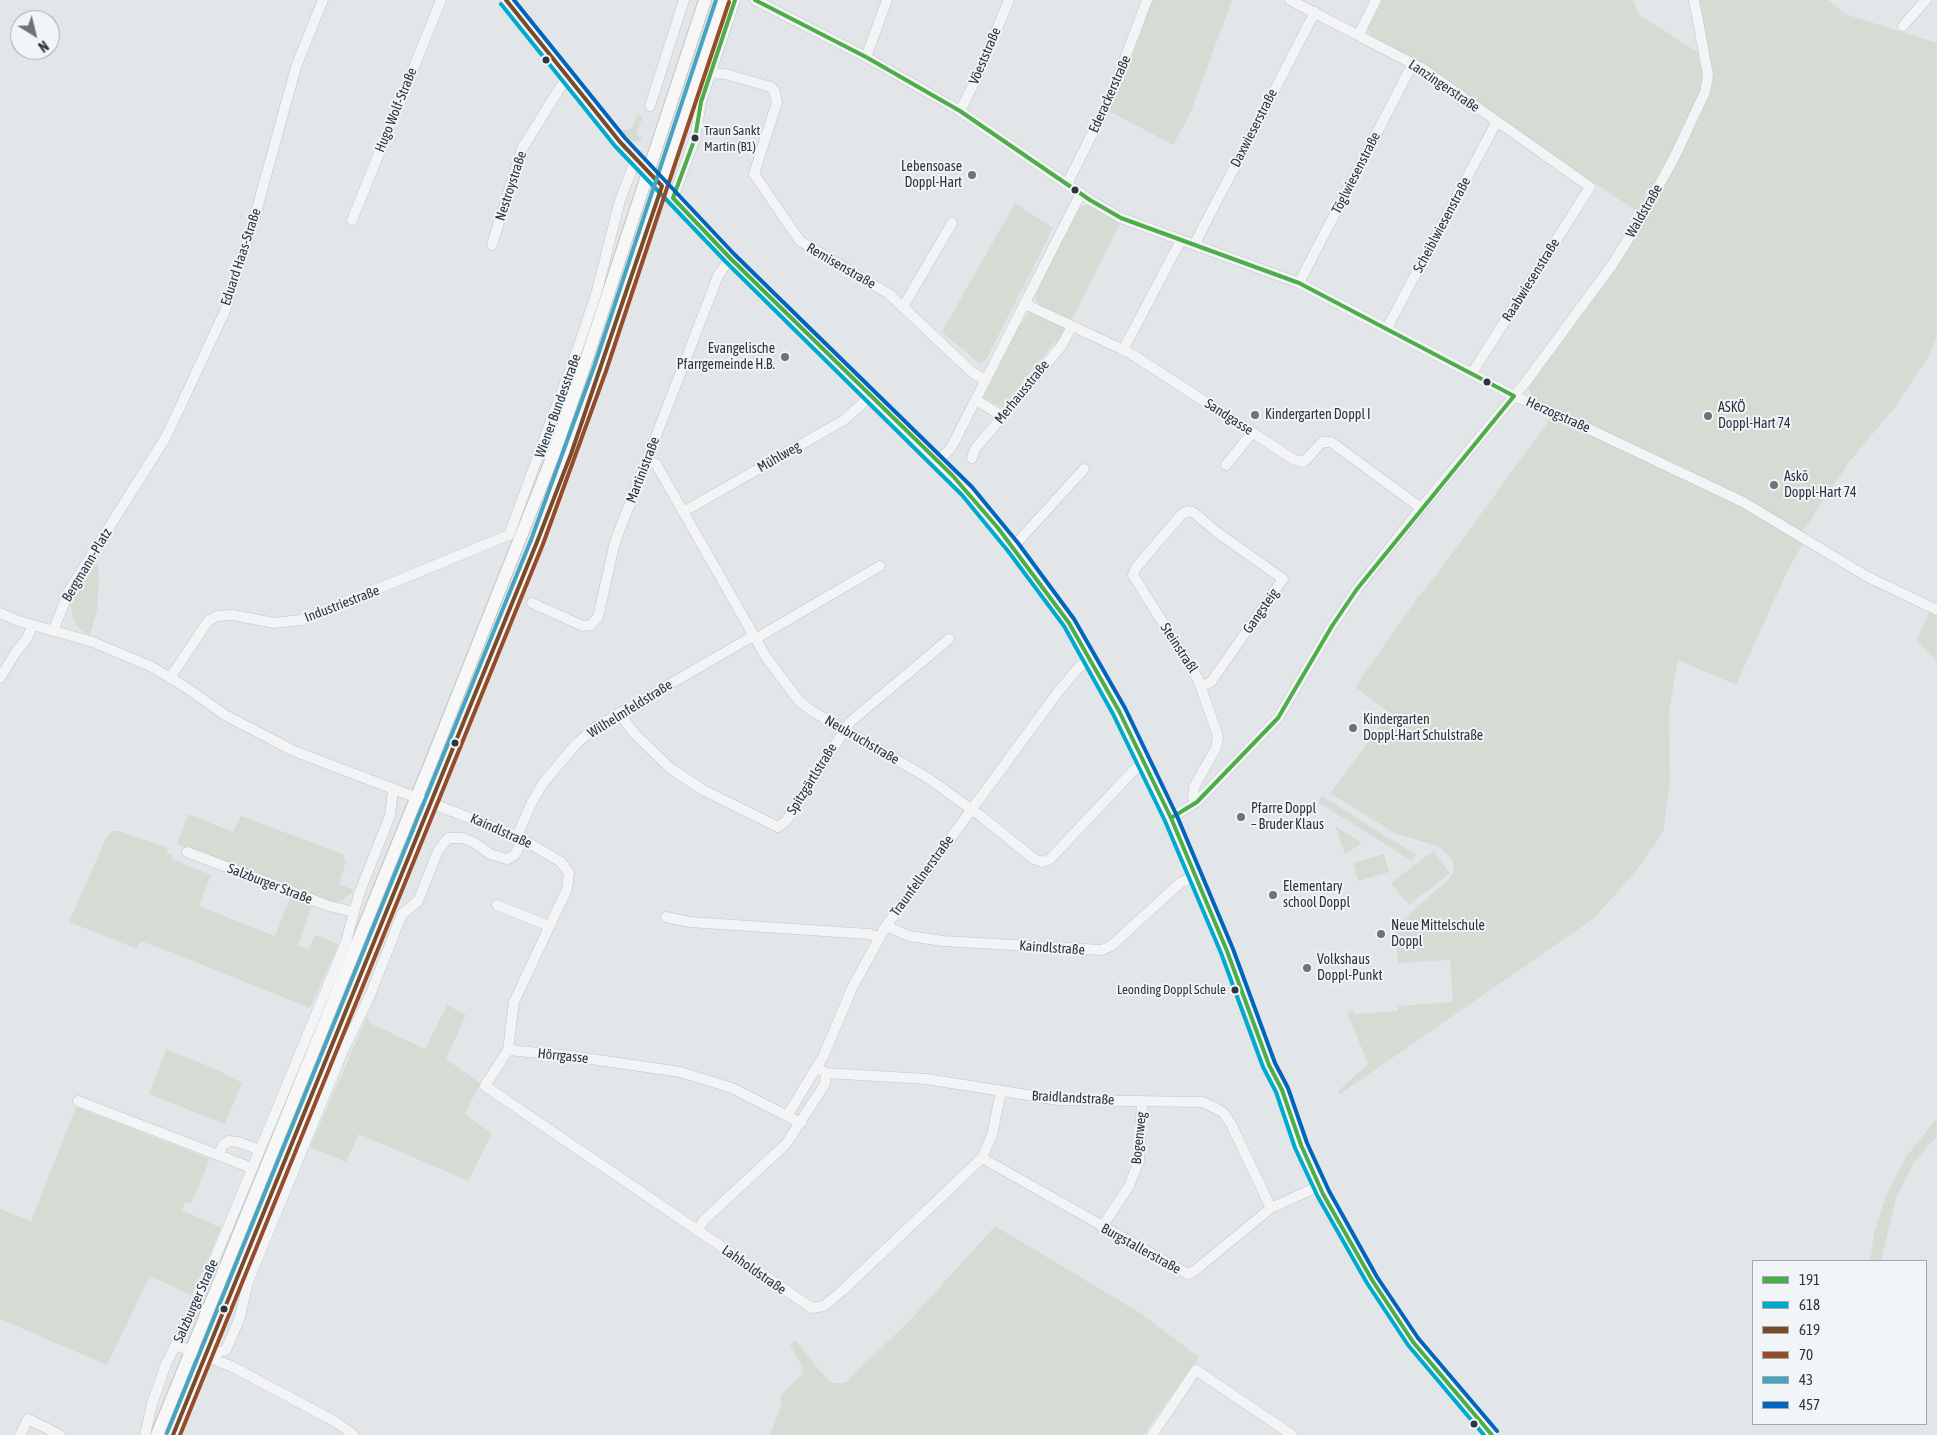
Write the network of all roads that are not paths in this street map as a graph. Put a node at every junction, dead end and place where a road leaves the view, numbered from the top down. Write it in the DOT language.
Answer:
graph roads {
  1 [pos="323,0"];
  2 [pos="441,0"];
  3 [pos="506,0"];
  4 [pos="684,0"];
  5 [pos="704,0"];
  6 [pos="723,0"];
  7 [pos="735,0"];
  8 [pos="755,0"];
  9 [pos="888,0"];
  10 [pos="1009,0"];
  11 [pos="1147,0"];
  12 [pos="1290,0"];
  13 [pos="1376,0"];
  14 [pos="1694,0"];
  15 [pos="1926,0"];
  16 [pos="1315,12"];
  17 [pos="1903,26"];
  18 [pos="1359,34"];
  19 [pos="866,58"];
  20 [pos="1413,63"];
  21 [pos="711,74"];
  22 [pos="568,79"];
  23 [pos="650,106"];
  24 [pos="960,111"];
  25 [pos="1496,123"];
  26 [pos="636,159"];
  27 [pos="655,179"];
  28 [pos="1068,184"];
  29 [pos="1590,187"];
  30 [pos="1081,194"];
  31 [pos="673,198"];
  32 [pos="352,220"];
  33 [pos="952,223"];
  34 [pos="1181,240"];
  35 [pos="1194,244"];
  36 [pos="492,245"];
  37 [pos="730,258"];
  38 [pos="619,261"];
  39 [pos="600,275"];
  40 [pos="1299,283"];
  41 [pos="1025,304"];
  42 [pos="903,307"];
  43 [pos="1072,326"];
  44 [pos="1387,328"];
  45 [pos="1123,350"];
  46 [pos="1472,373"];
  47 [pos="986,380"];
  48 [pos="871,396"];
  49 [pos="1514,396"];
  50 [pos="976,400"];
  51 [pos="1002,416"];
  52 [pos="1253,432"];
  53 [pos="972,458"];
  54 [pos="647,460"];
  55 [pos="938,461"];
  56 [pos="1226,465"];
  57 [pos="1084,469"];
  58 [pos="126,501"];
  59 [pos="1421,508"];
  60 [pos="683,512"];
  61 [pos="1188,512"];
  62 [pos="516,535"];
  63 [pos="538,542"];
  64 [pos="1013,547"];
  65 [pos="880,566"];
  66 [pos="532,603"];
  67 [pos="1937,610"];
  68 [pos="0,613"];
  69 [pos="33,625"];
  70 [pos="53,631"];
  71 [pos="754,637"];
  72 [pos="948,639"];
  73 [pos="1091,660"];
  74 [pos="0,678"];
  75 [pos="170,678"];
  76 [pos="1202,686"];
  77 [pos="619,714"];
  78 [pos="844,729"];
  79 [pos="1145,764"];
  80 [pos="394,790"];
  81 [pos="416,797"];
  82 [pos="1197,802"];
  83 [pos="431,803"];
  84 [pos="972,809"];
  85 [pos="1171,818"];
  86 [pos="520,838"];
  87 [pos="187,852"];
  88 [pos="1194,876"];
  89 [pos="497,905"];
  90 [pos="354,912"];
  91 [pos="666,917"];
  92 [pos="550,926"];
  93 [pos="886,926"];
  94 [pos="879,938"];
  95 [pos="508,1050"];
  96 [pos="816,1068"];
  97 [pos="826,1073"];
  98 [pos="1001,1092"];
  99 [pos="1142,1100"];
  100 [pos="78,1101"];
  101 [pos="787,1116"];
  102 [pos="801,1123"];
  103 [pos="260,1150"];
  104 [pos="218,1155"];
  105 [pos="982,1158"];
  106 [pos="252,1168"];
  107 [pos="1319,1186"];
  108 [pos="1271,1208"];
  109 [pos="1102,1227"];
  110 [pos="697,1231"];
  111 [pos="176,1345"];
  112 [pos="192,1351"];
  113 [pos="205,1356"];
  114 [pos="20,1435"];
  115 [pos="60,1435"];
  116 [pos="145,1435"];
  117 [pos="156,1435"];
  118 [pos="173,1435"];
  119 [pos="354,1435"];
  120 [pos="1152,1435"];
  121 [pos="1292,1435"];
  122 [pos="1492,1435"];
  1 -- 58 [label="street, Eduard Haas-Straße"];
  2 -- 32 [label="street, Hugo Wolf-Straße"];
  3 -- 22 [label="street"];
  4 -- 23 [label="street"];
  5 -- 27 [label="main road, Wiener Bundesstraße"];
  6 -- 27 [label="main road, Wiener Bundesstraße"];
  7 -- 21 [label="street"];
  8 -- 19 [label="street, Herzogstraße"];
  9 -- 19 [label="street"];
  10 -- 24 [label="street, Vöeststraße"];
  11 -- 28 [label="street, Ederackerstraße"];
  12 -- 16 [label="street, Lanzingerstraße"];
  13 -- 18 [label="street"];
  14 -- 49 [label="street, Waldstraße"];
  15 -- 17 [label="street"];
  16 -- 18 [label="street, Lanzingerstraße"];
  16 -- 35 [label="street, Daxwieserstraße"];
  18 -- 20 [label="street, Lanzingerstraße"];
  19 -- 24 [label="street, Herzogstraße"];
  20 -- 25 [label="street, Lanzingerstraße"];
  20 -- 40 [label="street, Töglwiesenstraße"];
  21 -- 31 [label="street"];
  21 -- 42 [label="street, Remisenstraße"];
  22 -- 26 [label="street"];
  22 -- 36 [label="street, Nestroystraße"];
  24 -- 28 [label="street, Herzogstraße"];
  25 -- 29 [label="street, Lanzingerstraße"];
  25 -- 44 [label="street, Scheiblwiesenstraße"];
  26 -- 27 [label="street"];
  26 -- 39 [label="street, Wiener Bundesstraße"];
  27 -- 31 [label="street"];
  27 -- 38 [label="main road, Wiener Bundesstraße"];
  27 -- 63 [label="main road, Wiener Bundesstraße"];
  28 -- 30 [label="street, Herzogstraße"];
  29 -- 46 [label="street, Raabwiesenstraße"];
  30 -- 34 [label="street, Herzogstraße"];
  30 -- 41 [label="street"];
  31 -- 37 [label="street"];
  33 -- 42 [label="street"];
  34 -- 35 [label="street, Herzogstraße"];
  34 -- 45 [label="street"];
  35 -- 40 [label="street, Herzogstraße"];
  37 -- 48 [label="street"];
  37 -- 54 [label="street, Martinistraße"];
  38 -- 39 [label="street"];
  38 -- 62 [label="main road, Wiener Bundesstraße"];
  39 -- 62 [label="street, Wiener Bundesstraße"];
  40 -- 44 [label="street, Herzogstraße"];
  41 -- 43 [label="street, Sandgasse"];
  41 -- 47 [label="street"];
  42 -- 47 [label="street, Remisenstraße"];
  43 -- 45 [label="street, Sandgasse"];
  43 -- 51 [label="street, Merhausstraße"];
  44 -- 46 [label="street, Herzogstraße"];
  45 -- 52 [label="street, Sandgasse"];
  46 -- 49 [label="street, Herzogstraße"];
  47 -- 50 [label="street"];
  48 -- 55 [label="street"];
  48 -- 60 [label="street, Mühlweg"];
  49 -- 59 [label="street, Waldstraße"];
  49 -- 67 [label="street, Herzogstraße"];
  50 -- 51 [label="street"];
  50 -- 55 [label="street"];
  51 -- 53 [label="street, Merhausstraße"];
  52 -- 56 [label="street"];
  52 -- 59 [label="street, Sandgasse"];
  54 -- 60 [label="street, Neubruchstraße"];
  54 -- 66 [label="street, Martinistraße"];
  55 -- 64 [label="street"];
  57 -- 64 [label="street"];
  58 -- 70 [label="street, Bergmann-Platz"];
  59 -- 82 [label="street, Waldstraße"];
  60 -- 71 [label="street, Neubruchstraße"];
  61 -- 76 [label="street, Steinstraßl"];
  61 -- 76 [label="street, Gangsteig"];
  62 -- 75 [label="street, Industriestraße"];
  62 -- 81 [label="main road, Salzburger Straße"];
  63 -- 83 [label="main road, Salzburger Straße"];
  64 -- 73 [label="street"];
  65 -- 71 [label="street, Wilhelmfeldstraße"];
  68 -- 69 [label="street"];
  69 -- 70 [label="street"];
  69 -- 74 [label="street"];
  70 -- 75 [label="street"];
  71 -- 77 [label="street, Wilhelmfeldstraße"];
  71 -- 78 [label="street, Neubruchstraße"];
  72 -- 78 [label="street, Spitzgärtlstraße"];
  73 -- 79 [label="street"];
  73 -- 84 [label="street, Traunfellnerstraße"];
  75 -- 80 [label="street, Kaindlstraße"];
  76 -- 82 [label="street, Steinstraßl"];
  77 -- 78 [label="street, Spitzgärtlstraße"];
  77 -- 86 [label="street, Wilhelmfeldstraße"];
  78 -- 84 [label="street, Neubruchstraße"];
  79 -- 84 [label="street, Neubruchstraße"];
  79 -- 85 [label="street"];
  80 -- 81 [label="street, Kaindlstraße"];
  80 -- 90 [label="street, Salzburger Straße"];
  81 -- 83 [label="street, Kaindlstraße"];
  81 -- 112 [label="main road, Salzburger Straße"];
  82 -- 85 [label="street, Waldstraße"];
  83 -- 86 [label="street, Kaindlstraße"];
  83 -- 113 [label="main road, Salzburger Straße"];
  84 -- 93 [label="street, Traunfellnerstraße"];
  85 -- 88 [label="street"];
  86 -- 92 [label="street, Kaindlstraße"];
  86 -- 113 [label="street"];
  87 -- 90 [label="street, Salzburger Straße"];
  88 -- 93 [label="street, Kaindlstraße"];
  88 -- 107 [label="street"];
  89 -- 92 [label="street"];
  90 -- 103 [label="street, Salzburger Straße"];
  91 -- 94 [label="street"];
  92 -- 95 [label="street"];
  93 -- 94 [label="street, Traunfellnerstraße"];
  94 -- 96 [label="street, Traunfellnerstraße"];
  95 -- 101 [label="street, Hörrgasse"];
  95 -- 110 [label="street, Lahholdstraße"];
  96 -- 97 [label="street, Braidlandstraße"];
  96 -- 101 [label="street, Traunfellnerstraße"];
  97 -- 98 [label="street, Braidlandstraße"];
  97 -- 102 [label="street"];
  98 -- 99 [label="street, Braidlandstraße"];
  98 -- 105 [label="street, Lahholdstraße"];
  99 -- 108 [label="street, Braidlandstraße"];
  99 -- 109 [label="street, Bogenweg"];
  100 -- 104 [label="street"];
  101 -- 102 [label="street, Hörrgasse"];
  102 -- 110 [label="street"];
  103 -- 104 [label="street"];
  103 -- 106 [label="street, Salzburger Straße"];
  104 -- 106 [label="street"];
  105 -- 109 [label="street, Burgstallerstraße"];
  105 -- 110 [label="street, Lahholdstraße"];
  106 -- 111 [label="street, Salzburger Straße"];
  107 -- 108 [label="street, Burgstallerstraße"];
  107 -- 122 [label="street"];
  108 -- 109 [label="street, Burgstallerstraße"];
  111 -- 112 [label="street"];
  111 -- 116 [label="street, Salzburger Straße"];
  112 -- 113 [label="street"];
  112 -- 117 [label="main road, Salzburger Straße"];
  113 -- 118 [label="main road, Salzburger Straße"];
  113 -- 119 [label="street"];
  114 -- 115 [label="street"];
  120 -- 121 [label="street"];
}
